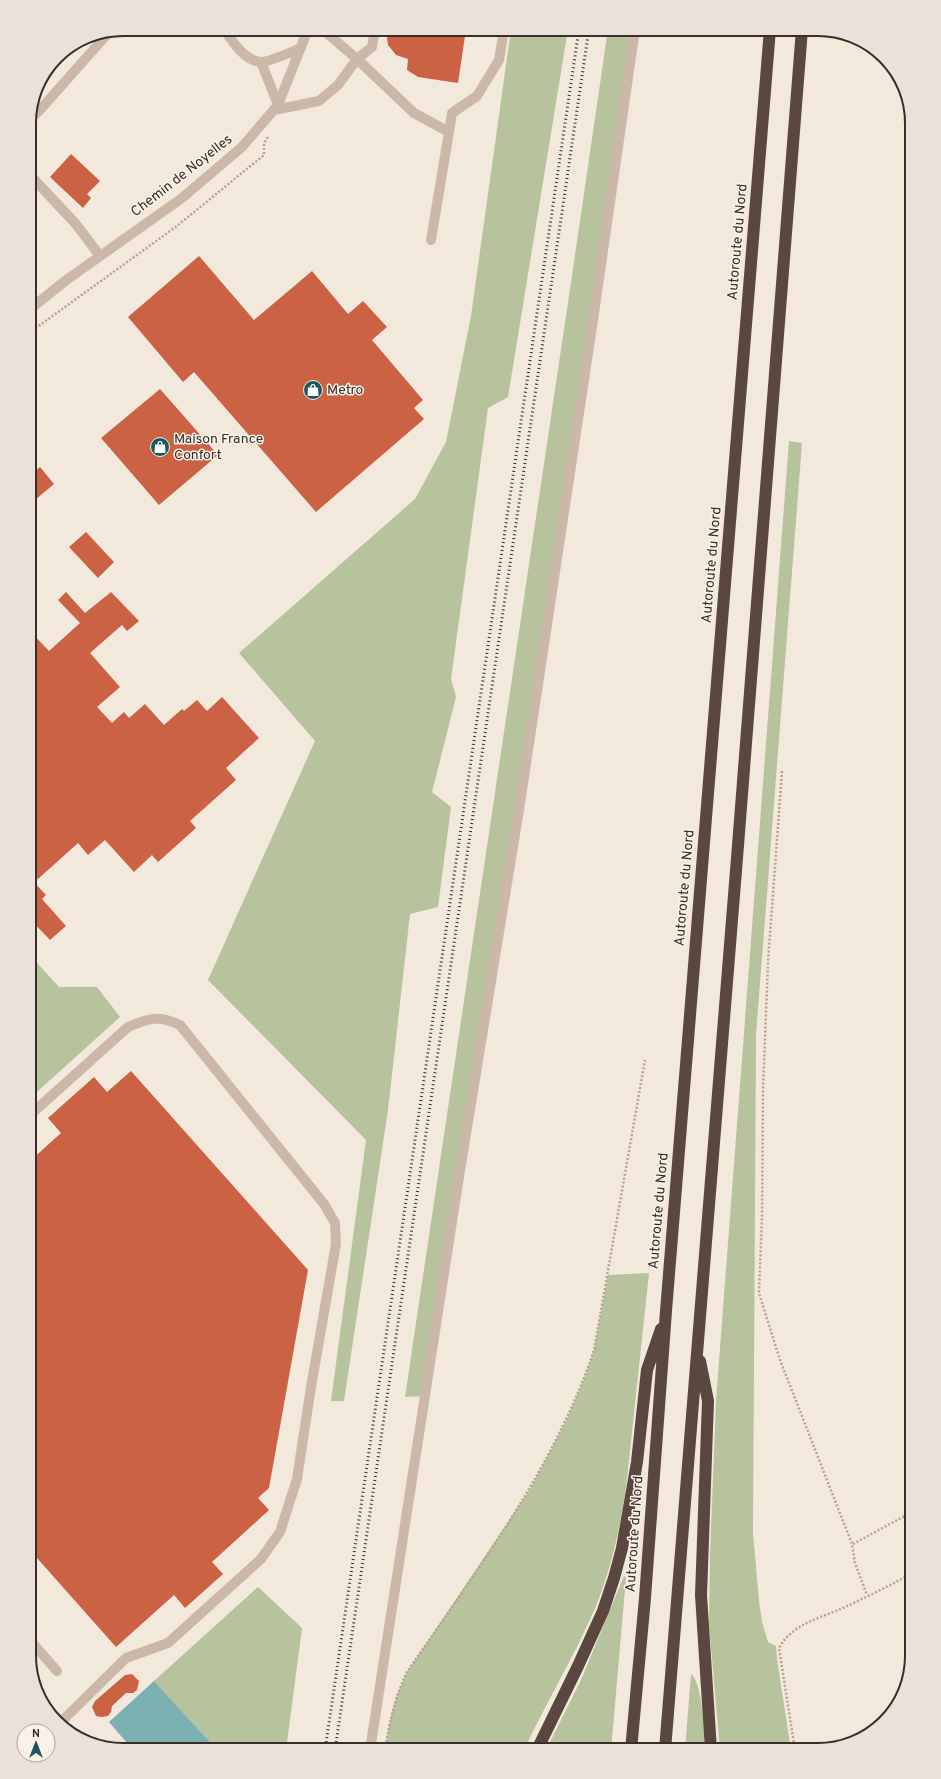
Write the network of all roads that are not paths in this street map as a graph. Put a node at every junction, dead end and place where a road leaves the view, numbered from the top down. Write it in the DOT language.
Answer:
graph roads {
  1 [pos="229,36"];
  2 [pos="305,36"];
  3 [pos="330,36"];
  4 [pos="374,36"];
  5 [pos="503,36"];
  6 [pos="634,36"];
  7 [pos="769,36"];
  8 [pos="801,36"];
  9 [pos="104,39"];
  10 [pos="301,48"];
  11 [pos="357,59"];
  12 [pos="261,62"];
  13 [pos="276,107"];
  14 [pos="37,113"];
  15 [pos="449,132"];
  16 [pos="36,181"];
  17 [pos="431,240"];
  18 [pos="100,256"];
  19 [pos="36,304"];
  20 [pos="36,1110"];
  21 [pos="666,1311"];
  22 [pos="697,1347"];
  23 [pos="36,1647"];
  24 [pos="57,1671"];
  25 [pos="63,1720"];
  26 [pos="371,1743"];
  27 [pos="540,1743"];
  28 [pos="632,1743"];
  29 [pos="666,1743"];
  30 [pos="710,1743"];
  1 -- 12 [label="street"];
  2 -- 10 [label="street, Chemin de Noyelles"];
  3 -- 11 [label="street"];
  4 -- 11 [label="street"];
  5 -- 15 [label="street"];
  6 -- 26 [label="street"];
  7 -- 21 [label="highway, Autoroute du Nord"];
  8 -- 22 [label="highway"];
  9 -- 14 [label="street"];
  10 -- 12 [label="street"];
  10 -- 13 [label="street, Chemin de Noyelles"];
  11 -- 13 [label="street"];
  11 -- 15 [label="street"];
  12 -- 13 [label="street"];
  13 -- 18 [label="street, Chemin de Noyelles"];
  15 -- 17 [label="street"];
  16 -- 18 [label="street"];
  18 -- 19 [label="street, Chemin de Noyelles"];
  20 -- 25 [label="street"];
  21 -- 27 [label="highway"];
  21 -- 28 [label="highway, Autoroute du Nord"];
  22 -- 29 [label="highway"];
  22 -- 30 [label="highway"];
  23 -- 24 [label="street"];
}
